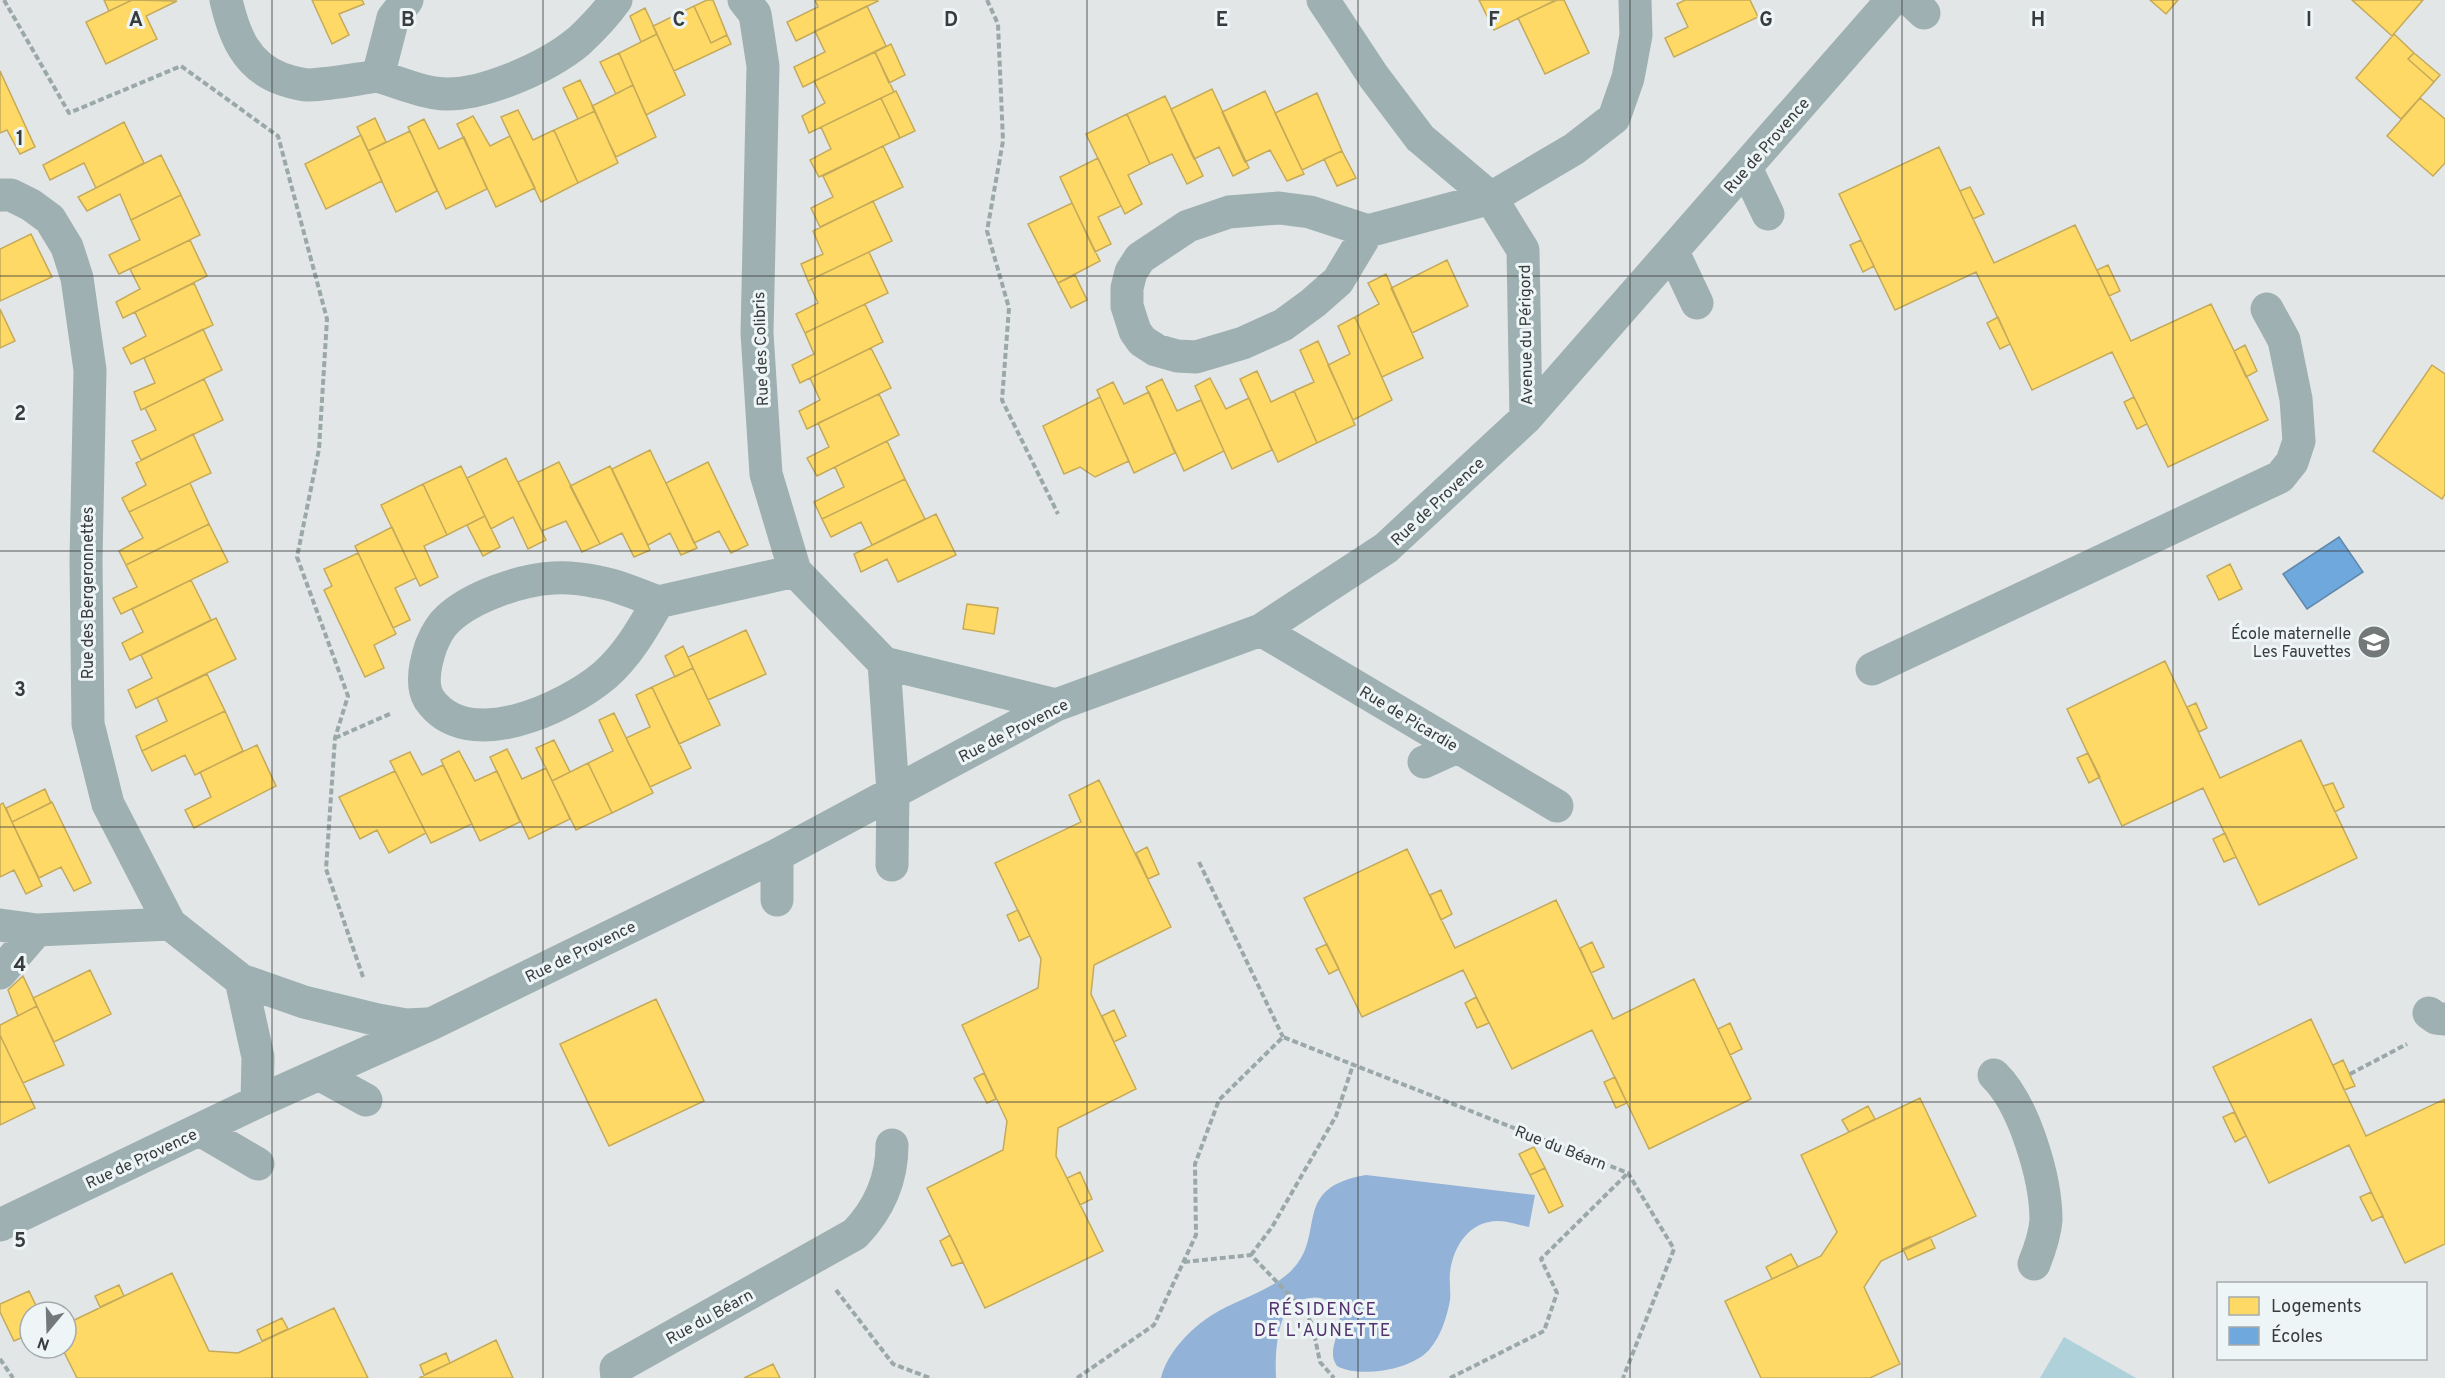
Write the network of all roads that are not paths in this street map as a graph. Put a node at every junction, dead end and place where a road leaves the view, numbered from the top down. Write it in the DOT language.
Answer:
graph roads {
  1 [pos="226,0"];
  2 [pos="406,0"];
  3 [pos="616,0"];
  4 [pos="744,0"];
  5 [pos="1323,0"];
  6 [pos="1635,0"];
  7 [pos="1892,0"];
  8 [pos="378,76"];
  9 [pos="1746,168"];
  10 [pos="0,195"];
  11 [pos="1491,198"];
  12 [pos="1768,214"];
  13 [pos="1368,231"];
  14 [pos="1673,252"];
  15 [pos="1697,303"];
  16 [pos="2267,309"];
  17 [pos="1526,418"];
  18 [pos="795,571"];
  19 [pos="658,602"];
  20 [pos="1260,630"];
  21 [pos="884,663"];
  22 [pos="1872,669"];
  23 [pos="1355,686"];
  24 [pos="1325,700"];
  25 [pos="1056,705"];
  26 [pos="1457,747"];
  27 [pos="1424,762"];
  28 [pos="893,792"];
  29 [pos="1557,806"];
  30 [pos="777,855"];
  31 [pos="892,865"];
  32 [pos="777,900"];
  33 [pos="170,924"];
  34 [pos="0,925"];
  35 [pos="37,930"];
  36 [pos="0,973"];
  37 [pos="241,980"];
  38 [pos="431,1024"];
  39 [pos="320,1074"];
  40 [pos="1994,1075"];
  41 [pos="366,1100"];
  42 [pos="257,1102"];
  43 [pos="200,1131"];
  44 [pos="892,1144"];
  45 [pos="258,1164"];
  46 [pos="0,1225"];
  47 [pos="2034,1264"];
  48 [pos="612,1369"];
  1 -- 8 [label="street"];
  2 -- 8 [label="street"];
  3 -- 8 [label="street"];
  4 -- 18 [label="street, Rue des Colibris"];
  5 -- 11 [label="street, Avenue du Périgord"];
  6 -- 11 [label="street"];
  7 -- 9 [label="street, Rue de Provence"];
  9 -- 12 [label="street"];
  9 -- 14 [label="street, Rue de Provence"];
  10 -- 33 [label="street, Rue des Bergeronnettes"];
  11 -- 13 [label="street"];
  11 -- 17 [label="street, Avenue du Périgord"];
  13 -- 13 [label="street"];
  14 -- 15 [label="street"];
  14 -- 17 [label="street, Rue de Provence"];
  16 -- 22 [label="street"];
  17 -- 20 [label="street, Rue de Provence"];
  18 -- 19 [label="street"];
  18 -- 21 [label="street, Rue des Colibris"];
  19 -- 19 [label="street"];
  20 -- 23 [label="street, Rue de Picardie"];
  20 -- 25 [label="street, Rue de Provence"];
  21 -- 25 [label="street"];
  21 -- 28 [label="street"];
  23 -- 24 [label="street"];
  23 -- 26 [label="street, Rue de Picardie"];
  25 -- 28 [label="street, Rue de Provence"];
  26 -- 27 [label="street"];
  26 -- 29 [label="street, Rue de Picardie"];
  28 -- 30 [label="street, Rue de Provence"];
  28 -- 31 [label="street"];
  30 -- 32 [label="street"];
  30 -- 38 [label="street, Rue de Provence"];
  33 -- 35 [label="street"];
  33 -- 37 [label="street, Rue des Bergeronnettes"];
  34 -- 35 [label="street"];
  35 -- 36 [label="street"];
  37 -- 38 [label="street, Rue des Bergeronnettes"];
  37 -- 42 [label="street"];
  38 -- 39 [label="street, Rue de Provence"];
  39 -- 41 [label="street"];
  39 -- 42 [label="street, Rue de Provence"];
  40 -- 47 [label="street"];
  42 -- 43 [label="street, Rue de Provence"];
  43 -- 45 [label="street"];
  43 -- 46 [label="street, Rue de Provence"];
  44 -- 48 [label="street, Rue du Béarn"];
}
